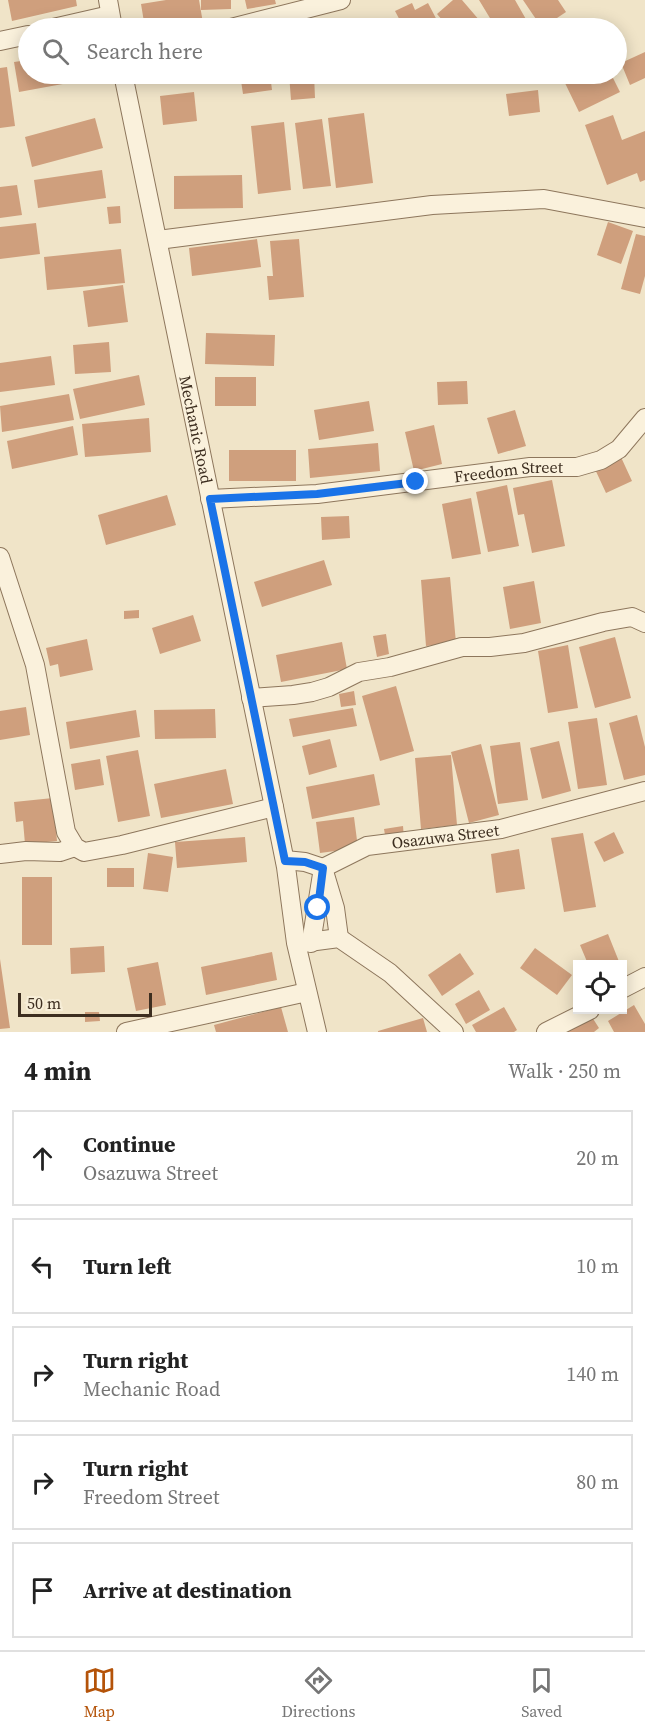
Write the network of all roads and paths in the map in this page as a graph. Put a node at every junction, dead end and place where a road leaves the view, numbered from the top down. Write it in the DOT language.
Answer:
graph roads {
  1 [pos="341,0"];
  2 [pos="270,18"];
  3 [pos="18,36"];
  4 [pos="0,41"];
  5 [pos="125,84"];
  6 [pos="645,218"];
  7 [pos="158,240"];
  8 [pos="645,418"];
  9 [pos="210,499"];
  10 [pos="0,557"];
  11 [pos="645,622"];
  12 [pos="251,698"];
  13 [pos="645,791"];
  14 [pos="274,807"];
  15 [pos="75,847"];
  16 [pos="0,854"];
  17 [pos="285,861"];
  18 [pos="323,868"];
  19 [pos="339,938"];
  20 [pos="304,943"];
  21 [pos="645,977"];
  22 [pos="627,986"];
  23 [pos="307,992"];
  24 [pos="582,1014"];
  25 [pos="126,1032"];
  26 [pos="316,1032"];
  27 [pos="454,1032"];
  28 [pos="546,1032"];
  1 -- 2 [label="street"];
  3 -- 4 [label="street"];
  5 -- 7 [label="street, Mechanic Road"];
  6 -- 7 [label="street"];
  7 -- 9 [label="street, Mechanic Road"];
  8 -- 9 [label="street, Freedom Street"];
  9 -- 12 [label="street, Mechanic Road"];
  10 -- 15 [label="street"];
  11 -- 12 [label="street"];
  12 -- 14 [label="street, Mechanic Road"];
  13 -- 18 [label="street, Osazuwa Street"];
  14 -- 15 [label="street"];
  14 -- 17 [label="street, Mechanic Road"];
  15 -- 16 [label="street"];
  17 -- 18 [label="street"];
  17 -- 20 [label="street, Mechanic Road"];
  18 -- 19 [label="street"];
  18 -- 20 [label="street"];
  19 -- 20 [label="street"];
  19 -- 27 [label="street"];
  20 -- 23 [label="street, Mechanic Road"];
  21 -- 22 [label="street"];
  23 -- 25 [label="street"];
  23 -- 26 [label="street, Mechanic Road"];
  24 -- 28 [label="street"];
}
